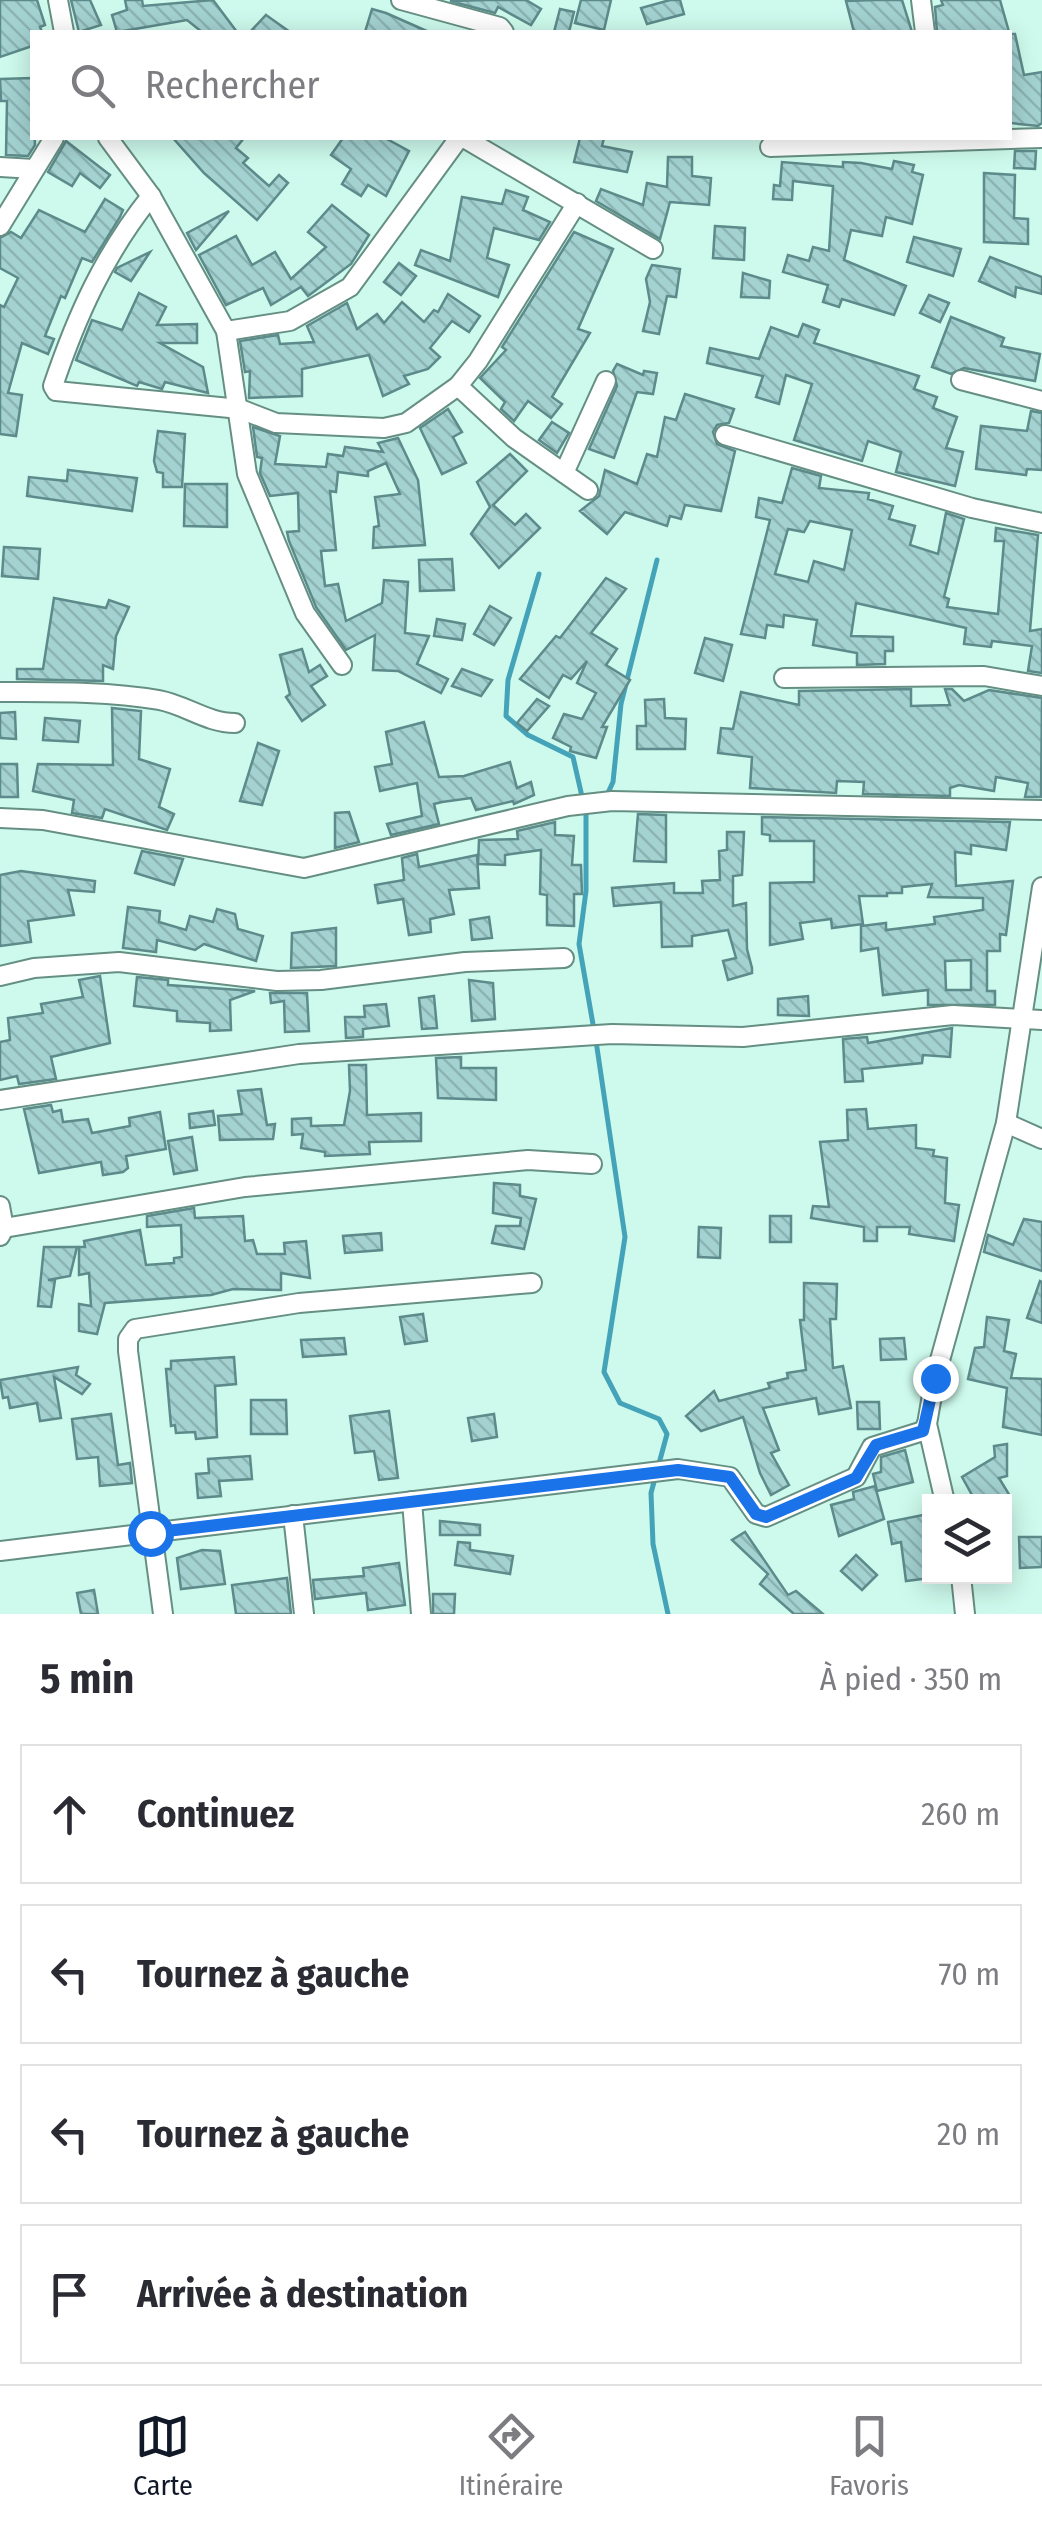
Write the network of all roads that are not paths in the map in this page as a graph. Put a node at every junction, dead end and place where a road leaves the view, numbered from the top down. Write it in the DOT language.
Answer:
graph roads {
  1 [pos="58,0"];
  2 [pos="400,0"];
  3 [pos="922,0"];
  4 [pos="64,30"];
  5 [pos="502,30"];
  6 [pos="925,30"];
  7 [pos="1012,138"];
  8 [pos="1042,138"];
  9 [pos="53,140"];
  10 [pos="109,140"];
  11 [pos="460,140"];
  12 [pos="466,140"];
  13 [pos="914,140"];
  14 [pos="770,147"];
  15 [pos="0,168"];
  16 [pos="34,169"];
  17 [pos="151,196"];
  18 [pos="577,203"];
  19 [pos="0,226"];
  20 [pos="654,248"];
  21 [pos="226,331"];
  22 [pos="961,380"];
  23 [pos="606,381"];
  24 [pos="458,386"];
  25 [pos="1042,401"];
  26 [pos="240,410"];
  27 [pos="725,435"];
  28 [pos="564,473"];
  29 [pos="588,490"];
  30 [pos="1042,523"];
  31 [pos="342,665"];
  32 [pos="784,678"];
  33 [pos="1042,686"];
  34 [pos="0,692"];
  35 [pos="234,722"];
  36 [pos="1042,810"];
  37 [pos="0,818"];
  38 [pos="1042,887"];
  39 [pos="564,958"];
  40 [pos="0,976"];
  41 [pos="1020,1018"];
  42 [pos="1042,1020"];
  43 [pos="0,1100"];
  44 [pos="1006,1122"];
  45 [pos="1042,1139"];
  46 [pos="592,1164"];
  47 [pos="0,1206"];
  48 [pos="2,1232"];
  49 [pos="532,1283"];
  50 [pos="928,1424"];
  51 [pos="943,1494"];
  52 [pos="412,1501"];
  53 [pos="293,1515"];
  54 [pos="150,1533"];
  55 [pos="0,1551"];
  56 [pos="963,1584"];
  57 [pos="163,1614"];
  58 [pos="304,1614"];
  59 [pos="421,1614"];
  60 [pos="965,1614"];
  1 -- 4 [label="street"];
  2 -- 5 [label="street"];
  3 -- 6 [label="street"];
  7 -- 8 [label="street"];
  9 -- 16 [label="street"];
  10 -- 17 [label="street"];
  11 -- 21 [label="street"];
  12 -- 18 [label="street"];
  13 -- 14 [label="street"];
  15 -- 16 [label="street"];
  16 -- 19 [label="street"];
  17 -- 21 [label="street"];
  17 -- 26 [label="street"];
  18 -- 20 [label="street"];
  18 -- 24 [label="street"];
  21 -- 26 [label="street"];
  22 -- 25 [label="street"];
  23 -- 28 [label="street"];
  24 -- 26 [label="street"];
  24 -- 28 [label="street"];
  26 -- 31 [label="street"];
  27 -- 30 [label="street"];
  28 -- 29 [label="street"];
  32 -- 33 [label="street"];
  34 -- 35 [label="street"];
  36 -- 37 [label="street"];
  38 -- 41 [label="street"];
  39 -- 40 [label="street"];
  41 -- 42 [label="street"];
  41 -- 43 [label="street"];
  41 -- 44 [label="street"];
  44 -- 45 [label="street"];
  44 -- 50 [label="street"];
  46 -- 48 [label="street"];
  47 -- 48 [label="street"];
  49 -- 54 [label="street"];
  50 -- 51 [label="street"];
  50 -- 52 [label="street"];
  52 -- 53 [label="street"];
  52 -- 59 [label="street"];
  53 -- 54 [label="street"];
  53 -- 58 [label="street"];
  54 -- 55 [label="street"];
  54 -- 57 [label="street"];
  56 -- 60 [label="street"];
}
